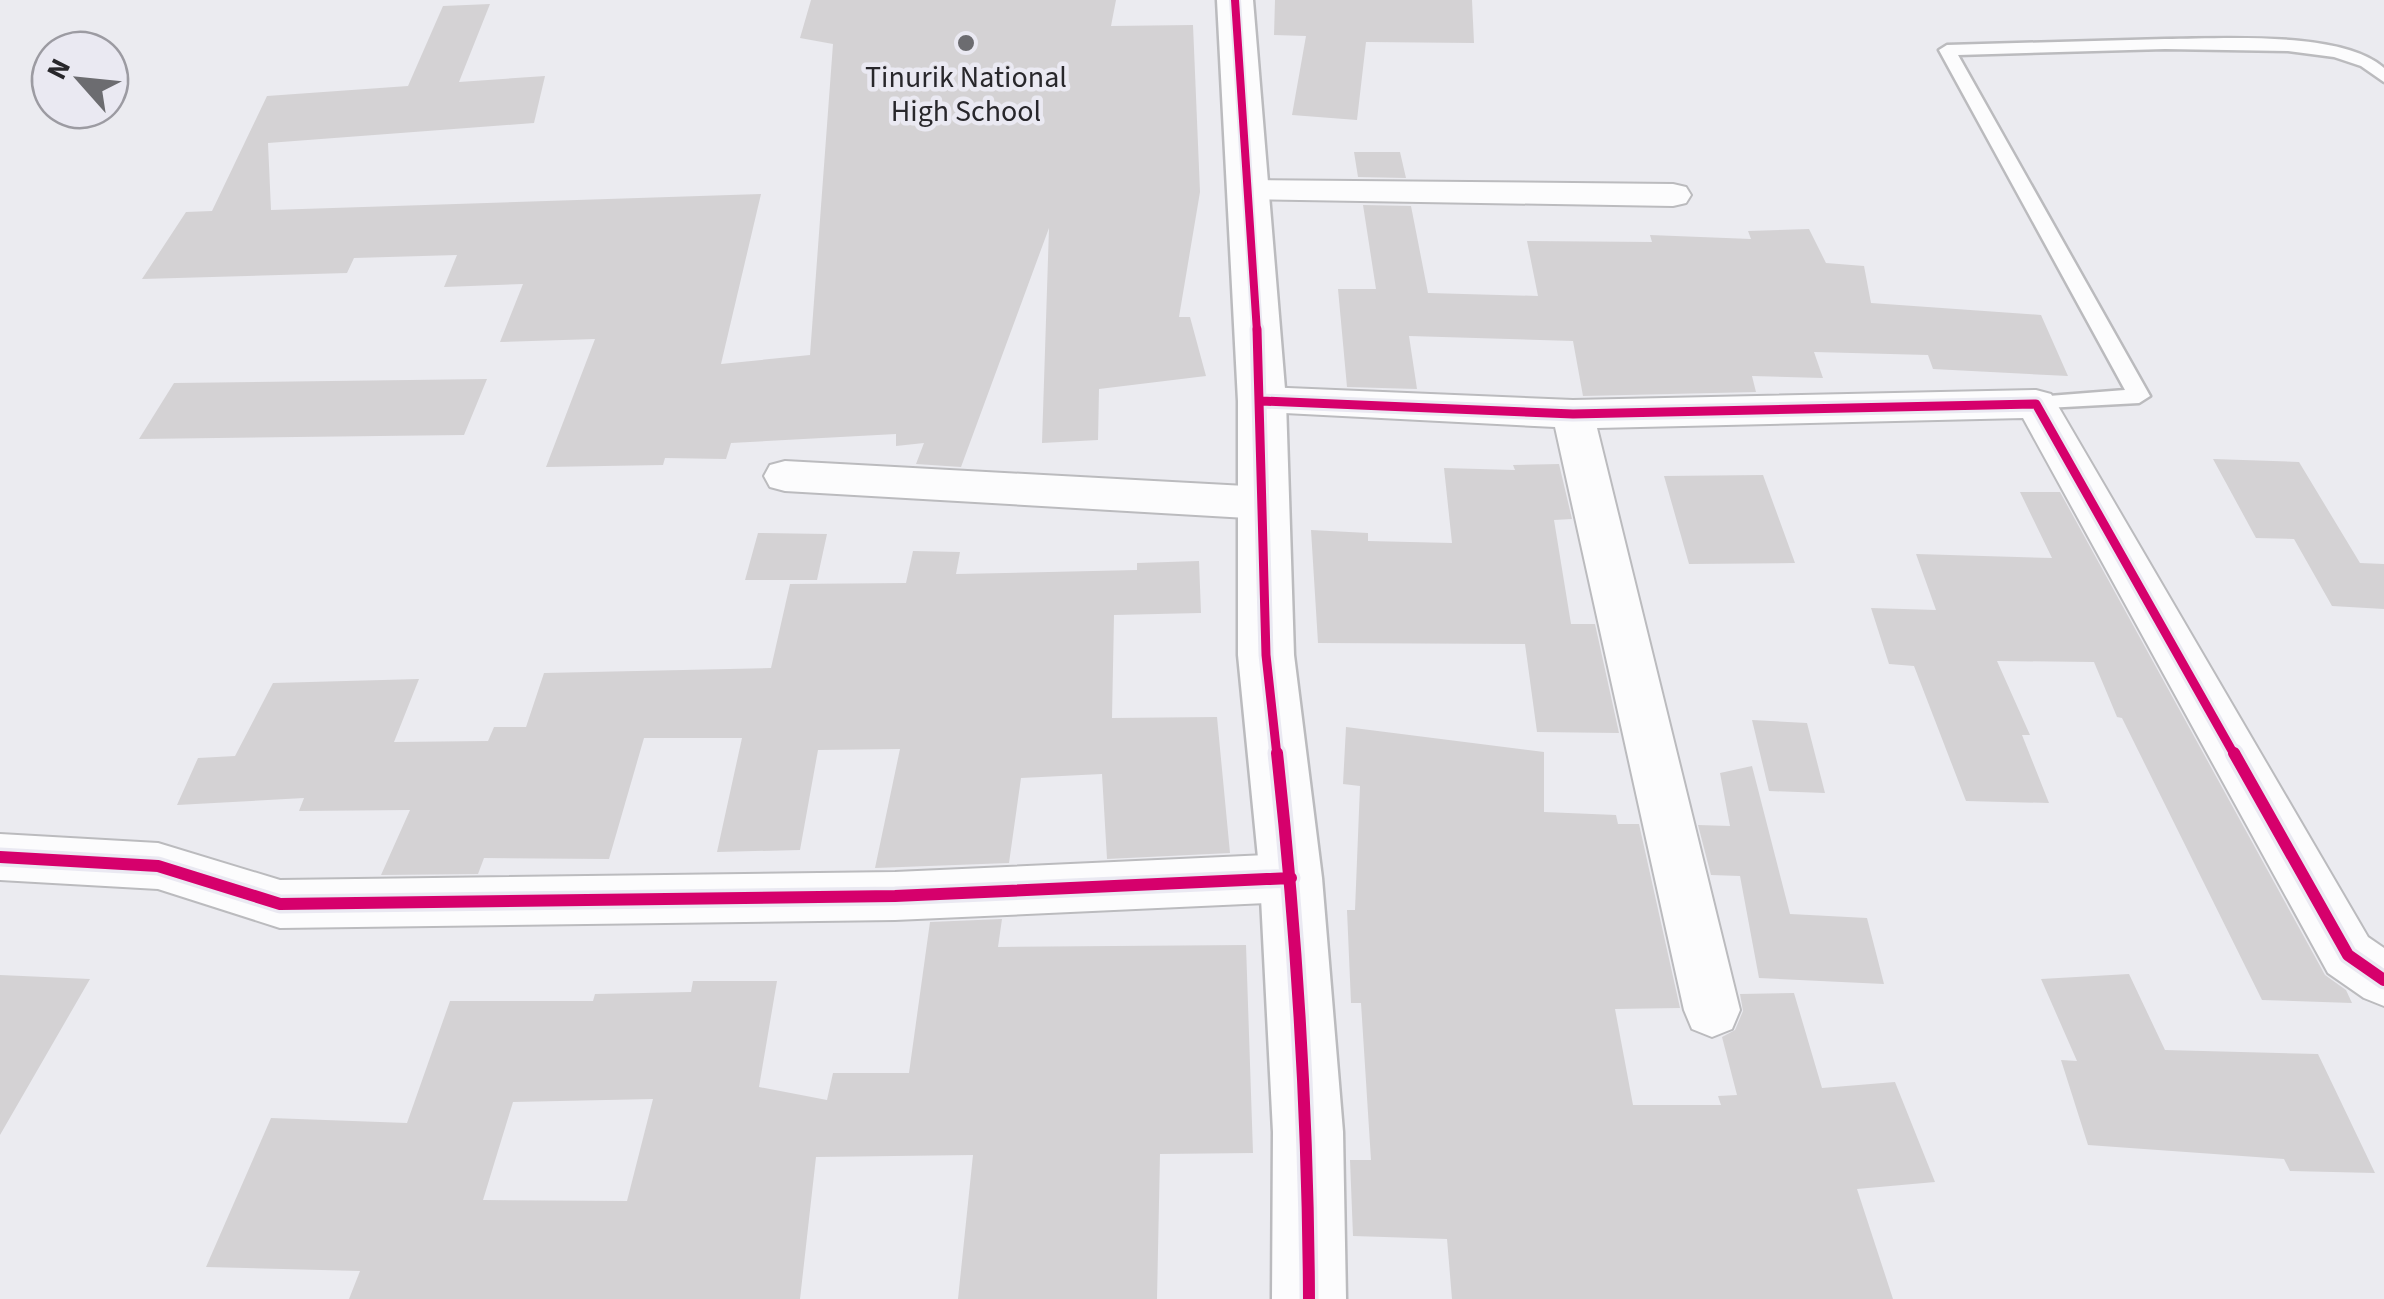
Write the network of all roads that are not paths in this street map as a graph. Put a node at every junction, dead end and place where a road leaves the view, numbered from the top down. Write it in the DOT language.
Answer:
graph roads {
  1 [pos="1235,0"];
  2 [pos="2384,78"];
  3 [pos="1248,191"];
  4 [pos="1673,196"];
  5 [pos="1262,401"];
  6 [pos="2036,404"];
  7 [pos="1573,414"];
  8 [pos="786,476"];
  9 [pos="1264,504"];
  10 [pos="0,857"];
  11 [pos="1291,878"];
  12 [pos="2384,980"];
  13 [pos="1712,1010"];
  14 [pos="1309,1299"];
  1 -- 3 [label="street"];
  2 -- 6 [label="lane"];
  3 -- 4 [label="street"];
  3 -- 5 [label="street"];
  5 -- 7 [label="street"];
  5 -- 9 [label="street"];
  6 -- 7 [label="street"];
  6 -- 12 [label="street"];
  7 -- 13 [label="street"];
  8 -- 9 [label="street"];
  9 -- 11 [label="street"];
  10 -- 11 [label="street"];
  11 -- 14 [label="street"];
}
